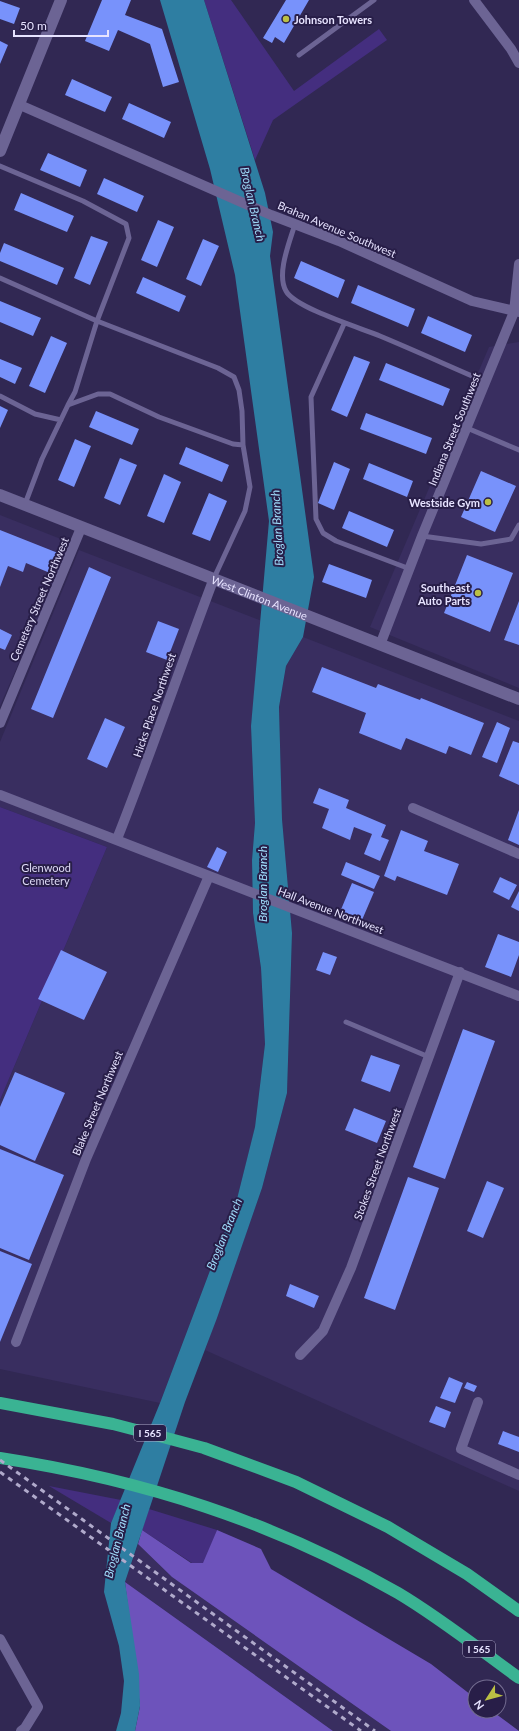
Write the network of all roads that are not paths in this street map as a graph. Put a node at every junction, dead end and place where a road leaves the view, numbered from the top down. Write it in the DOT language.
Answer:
graph roads {
  1 [pos="61,0"];
  2 [pos="374,0"];
  3 [pos="474,0"];
  4 [pos="299,55"];
  5 [pos="519,63"];
  6 [pos="20,105"];
  7 [pos="3,134"];
  8 [pos="0,151"];
  9 [pos="0,166"];
  10 [pos="296,223"];
  11 [pos="519,264"];
  12 [pos="0,278"];
  13 [pos="516,312"];
  14 [pos="97,321"];
  15 [pos="344,324"];
  16 [pos="486,382"];
  17 [pos="0,396"];
  18 [pos="68,405"];
  19 [pos="61,420"];
  20 [pos="467,428"];
  21 [pos="243,446"];
  22 [pos="519,450"];
  23 [pos="0,495"];
  24 [pos="25,505"];
  25 [pos="519,525"];
  26 [pos="81,528"];
  27 [pos="422,536"];
  28 [pos="410,569"];
  29 [pos="214,578"];
  30 [pos="380,645"];
  31 [pos="519,699"];
  32 [pos="0,723"];
  33 [pos="0,795"];
  34 [pos="413,808"];
  35 [pos="117,839"];
  36 [pos="519,854"];
  37 [pos="209,876"];
  38 [pos="460,972"];
  39 [pos="519,996"];
  40 [pos="346,1022"];
  41 [pos="429,1056"];
  42 [pos="16,1342"];
  43 [pos="300,1355"];
  44 [pos="478,1402"];
  45 [pos="0,1403"];
  46 [pos="0,1458"];
  47 [pos="519,1475"];
  48 [pos="519,1611"];
  49 [pos="0,1639"];
  50 [pos="519,1678"];
  51 [pos="21,1731"];
  1 -- 6 [label="street"];
  2 -- 4 [label="lane"];
  3 -- 5 [label="street"];
  6 -- 7 [label="street"];
  6 -- 10 [label="street, Brahan Avenue Southwest"];
  7 -- 8 [label="street"];
  9 -- 14 [label="lane"];
  10 -- 13 [label="street, Brahan Avenue Southwest"];
  10 -- 15 [label="lane"];
  11 -- 13 [label="street, Indiana Street Southwest"];
  12 -- 14 [label="lane"];
  13 -- 16 [label="street, Indiana Street Southwest"];
  14 -- 18 [label="lane"];
  14 -- 21 [label="lane"];
  15 -- 16 [label="lane"];
  15 -- 28 [label="lane"];
  16 -- 20 [label="street, Indiana Street Southwest"];
  17 -- 19 [label="lane"];
  18 -- 19 [label="lane"];
  18 -- 21 [label="lane"];
  19 -- 24 [label="lane"];
  20 -- 22 [label="lane"];
  20 -- 27 [label="street, Indiana Street Southwest"];
  21 -- 29 [label="lane"];
  23 -- 24 [label="street, West Clinton Avenue"];
  24 -- 26 [label="street, West Clinton Avenue"];
  25 -- 27 [label="lane"];
  26 -- 29 [label="street, West Clinton Avenue"];
  26 -- 32 [label="street, Cemetery Street Northwest"];
  27 -- 28 [label="street, Indiana Street Southwest"];
  28 -- 30 [label="street, Indiana Street Southwest"];
  29 -- 30 [label="street, West Clinton Avenue"];
  29 -- 35 [label="street, Hicks Place Northwest"];
  30 -- 31 [label="street, West Clinton Avenue"];
  33 -- 35 [label="street, Hall Avenue Northwest"];
  34 -- 36 [label="street"];
  35 -- 37 [label="street, Hall Avenue Northwest"];
  37 -- 38 [label="street, Hall Avenue Northwest"];
  37 -- 42 [label="street, Blake Street Northwest"];
  38 -- 39 [label="street, Hall Avenue Northwest"];
  38 -- 41 [label="street, Stokes Street Northwest"];
  40 -- 41 [label="lane"];
  41 -- 43 [label="street, Stokes Street Northwest"];
  44 -- 47 [label="street"];
  45 -- 48 [label="highway, I 565"];
  46 -- 50 [label="highway, I 565"];
  49 -- 51 [label="street"];
}
